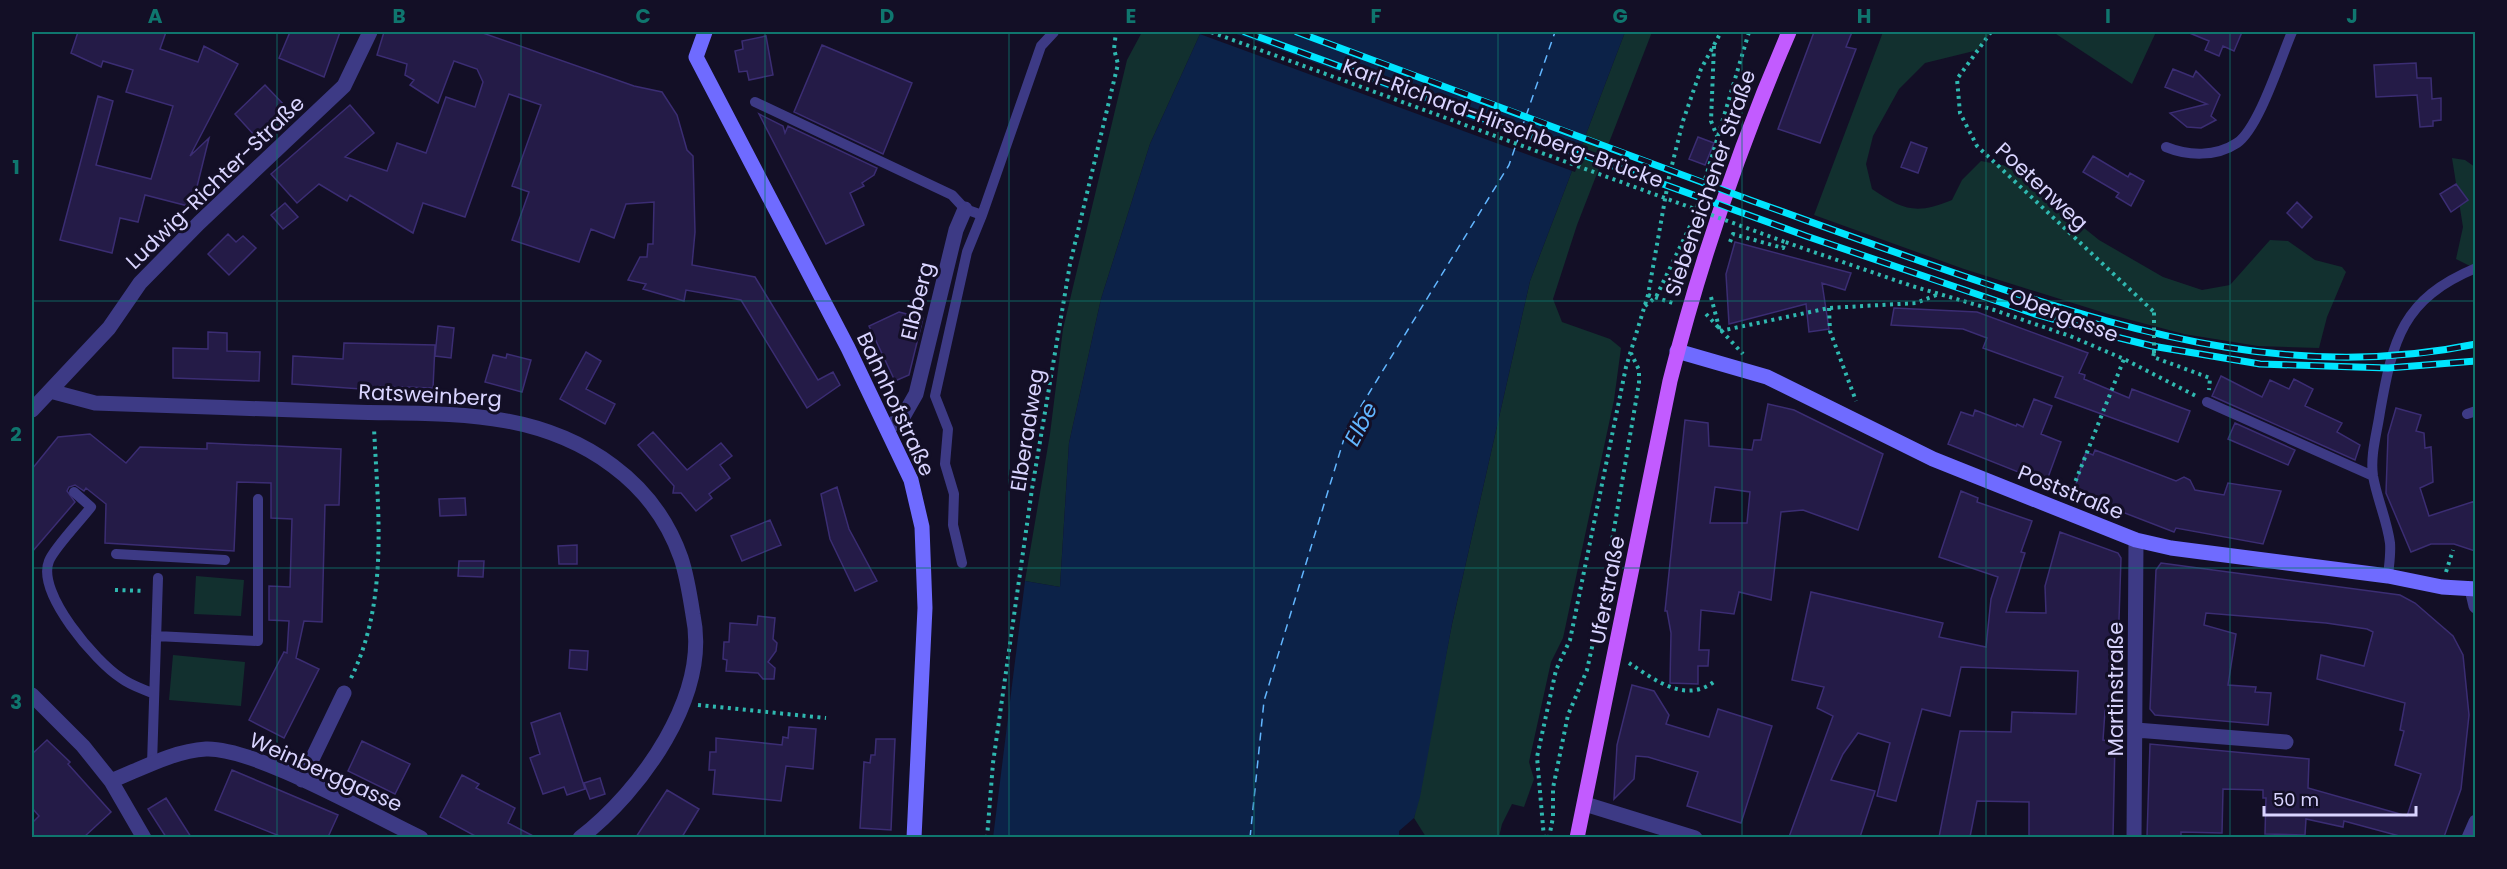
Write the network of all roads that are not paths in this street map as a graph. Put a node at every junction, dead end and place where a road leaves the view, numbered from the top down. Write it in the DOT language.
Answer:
graph roads {
  1 [pos="370,32"];
  2 [pos="705,32"];
  3 [pos="1054,32"];
  4 [pos="1789,32"];
  5 [pos="2292,32"];
  6 [pos="755,102"];
  7 [pos="2166,147"];
  8 [pos="965,209"];
  9 [pos="982,215"];
  10 [pos="2475,268"];
  11 [pos="1677,351"];
  12 [pos="50,391"];
  13 [pos="2207,402"];
  14 [pos="32,410"];
  15 [pos="887,429"];
  16 [pos="2373,476"];
  17 [pos="74,492"];
  18 [pos="258,500"];
  19 [pos="2136,540"];
  20 [pos="117,554"];
  21 [pos="225,560"];
  22 [pos="962,563"];
  23 [pos="2388,576"];
  24 [pos="158,578"];
  25 [pos="2474,589"];
  26 [pos="2475,606"];
  27 [pos="156,636"];
  28 [pos="344,693"];
  29 [pos="154,694"];
  30 [pos="32,695"];
  31 [pos="2136,730"];
  32 [pos="2286,742"];
  33 [pos="152,764"];
  34 [pos="302,780"];
  35 [pos="111,782"];
  36 [pos="1585,804"];
  37 [pos="2475,822"];
  38 [pos="144,837"];
  39 [pos="421,837"];
  40 [pos="580,837"];
  41 [pos="914,837"];
  42 [pos="1577,837"];
  43 [pos="1695,837"];
  44 [pos="2134,837"];
  45 [pos="2469,837"];
  1 -- 12 [label="street, Ludwig-Richter-Straße"];
  2 -- 15 [label="main road, Bahnhofstraße"];
  3 -- 9 [label="lane"];
  4 -- 11 [label="main road, Siebeneichener Straße"];
  5 -- 7 [label="lane"];
  6 -- 8 [label="lane"];
  8 -- 9 [label="lane"];
  8 -- 15 [label="street, Elbberg"];
  9 -- 22 [label="lane"];
  10 -- 16 [label="lane"];
  11 -- 19 [label="main road, Poststraße"];
  11 -- 36 [label="main road, Uferstraße"];
  12 -- 14 [label="street, Ludwig-Richter-Straße"];
  12 -- 40 [label="street, Ratsweinberg"];
  13 -- 16 [label="lane"];
  15 -- 41 [label="main road, Bahnhofstraße"];
  16 -- 23 [label="lane"];
  17 -- 29 [label="lane"];
  18 -- 27 [label="lane"];
  19 -- 23 [label="main road, Poststraße"];
  19 -- 31 [label="street, Martinstraße"];
  20 -- 21 [label="lane"];
  23 -- 25 [label="main road, Poststraße"];
  24 -- 27 [label="lane"];
  25 -- 26 [label="street"];
  27 -- 29 [label="lane"];
  28 -- 34 [label="street"];
  29 -- 33 [label="lane"];
  30 -- 35 [label="street"];
  31 -- 32 [label="street"];
  31 -- 44 [label="street, Martinstraße"];
  33 -- 34 [label="street, Weinberggasse"];
  33 -- 35 [label="street, Weinberggasse"];
  34 -- 39 [label="street, Weinberggasse"];
  35 -- 38 [label="street"];
  36 -- 42 [label="main road, Uferstraße"];
  36 -- 43 [label="street"];
  37 -- 45 [label="street"];
}
